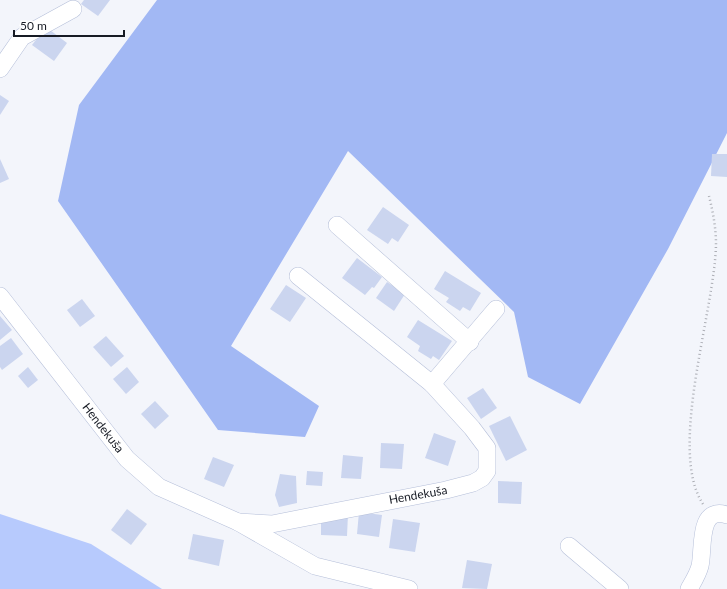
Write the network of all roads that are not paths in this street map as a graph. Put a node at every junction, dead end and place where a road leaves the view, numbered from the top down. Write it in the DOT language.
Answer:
graph roads {
  1 [pos="73,9"];
  2 [pos="0,69"];
  3 [pos="337,225"];
  4 [pos="298,276"];
  5 [pos="0,296"];
  6 [pos="496,309"];
  7 [pos="470,342"];
  8 [pos="432,384"];
  9 [pos="719,516"];
  10 [pos="238,522"];
  11 [pos="569,546"];
  12 [pos="410,589"];
  13 [pos="620,589"];
  14 [pos="690,589"];
  1 -- 2 [label="street"];
  3 -- 7 [label="street"];
  4 -- 8 [label="street, Hendekuša"];
  5 -- 10 [label="street, Hendekuša"];
  6 -- 7 [label="street"];
  7 -- 8 [label="street"];
  8 -- 10 [label="street, Hendekuša"];
  9 -- 14 [label="street"];
  10 -- 12 [label="street, Hendekuša"];
  11 -- 13 [label="street"];
}
